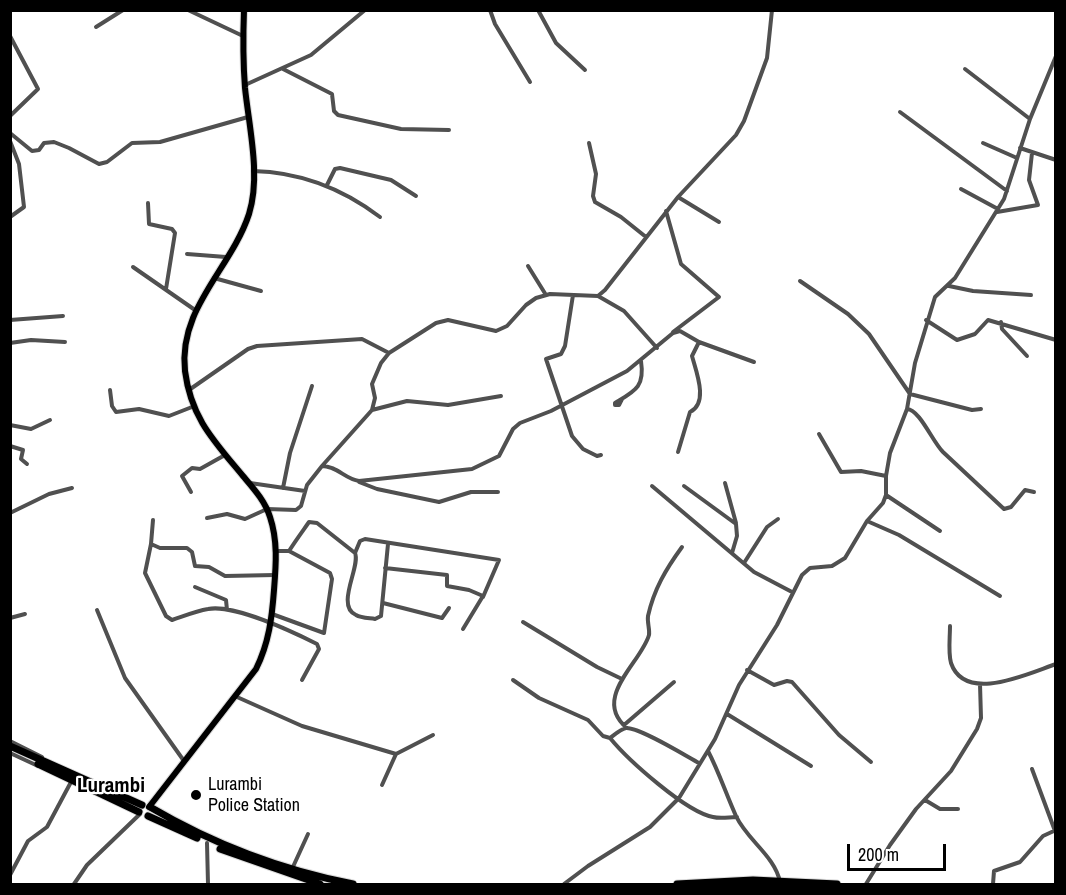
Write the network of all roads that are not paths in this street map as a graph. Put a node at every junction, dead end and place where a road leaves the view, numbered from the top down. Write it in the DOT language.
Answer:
graph roads {
  1 [pos="123,10"];
  2 [pos="188,10"];
  3 [pos="244,10"];
  4 [pos="365,10"];
  5 [pos="490,10"];
  6 [pos="538,10"];
  7 [pos="772,10"];
  8 [pos="96,27"];
  9 [pos="10,36"];
  10 [pos="243,36"];
  11 [pos="1056,56"];
  12 [pos="283,69"];
  13 [pos="965,69"];
  14 [pos="585,70"];
  15 [pos="530,82"];
  16 [pos="245,86"];
  17 [pos="900,112"];
  18 [pos="10,116"];
  19 [pos="248,117"];
  20 [pos="1030,119"];
  21 [pos="448,130"];
  22 [pos="10,133"];
  23 [pos="10,141"];
  24 [pos="589,143"];
  25 [pos="983,143"];
  26 [pos="1020,148"];
  27 [pos="1032,153"];
  28 [pos="1017,158"];
  29 [pos="1056,160"];
  30 [pos="252,171"];
  31 [pos="327,185"];
  32 [pos="961,189"];
  33 [pos="1007,191"];
  34 [pos="416,196"];
  35 [pos="678,196"];
  36 [pos="148,203"];
  37 [pos="666,210"];
  38 [pos="998,210"];
  39 [pos="10,217"];
  40 [pos="380,217"];
  41 [pos="718,222"];
  42 [pos="646,237"];
  43 [pos="187,254"];
  44 [pos="226,257"];
  45 [pos="528,266"];
  46 [pos="133,267"];
  47 [pos="214,277"];
  48 [pos="800,281"];
  49 [pos="948,286"];
  50 [pos="166,289"];
  51 [pos="261,291"];
  52 [pos="546,295"];
  53 [pos="573,295"];
  54 [pos="1031,295"];
  55 [pos="598,296"];
  56 [pos="195,310"];
  57 [pos="63,316"];
  58 [pos="10,320"];
  59 [pos="926,320"];
  60 [pos="1001,322"];
  61 [pos="673,333"];
  62 [pos="1056,340"];
  63 [pos="64,342"];
  64 [pos="699,342"];
  65 [pos="10,343"];
  66 [pos="657,348"];
  67 [pos="389,353"];
  68 [pos="1027,356"];
  69 [pos="641,361"];
  70 [pos="754,362"];
  71 [pos="312,387"];
  72 [pos="110,390"];
  73 [pos="188,391"];
  74 [pos="910,394"];
  75 [pos="501,396"];
  76 [pos="622,399"];
  77 [pos="563,405"];
  78 [pos="192,407"];
  79 [pos="907,409"];
  80 [pos="981,409"];
  81 [pos="372,410"];
  82 [pos="50,420"];
  83 [pos="10,425"];
  84 [pos="819,434"];
  85 [pos="10,446"];
  86 [pos="678,452"];
  87 [pos="225,454"];
  88 [pos="601,455"];
  89 [pos="27,464"];
  90 [pos="322,466"];
  91 [pos="886,476"];
  92 [pos="359,481"];
  93 [pos="249,483"];
  94 [pos="725,483"];
  95 [pos="652,486"];
  96 [pos="684,486"];
  97 [pos="72,488"];
  98 [pos="283,488"];
  99 [pos="305,491"];
  100 [pos="191,492"];
  101 [pos="498,492"];
  102 [pos="1034,492"];
  103 [pos="886,495"];
  104 [pos="267,509"];
  105 [pos="10,513"];
  106 [pos="207,518"];
  107 [pos="778,519"];
  108 [pos="153,520"];
  109 [pos="867,521"];
  110 [pos="736,524"];
  111 [pos="940,531"];
  112 [pos="151,544"];
  113 [pos="388,544"];
  114 [pos="682,547"];
  115 [pos="276,551"];
  116 [pos="289,551"];
  117 [pos="355,553"];
  118 [pos="732,553"];
  119 [pos="744,563"];
  120 [pos="385,568"];
  121 [pos="275,575"];
  122 [pos="195,587"];
  123 [pos="792,592"];
  124 [pos="1000,596"];
  125 [pos="483,597"];
  126 [pos="383,603"];
  127 [pos="449,608"];
  128 [pos="97,610"];
  129 [pos="227,610"];
  130 [pos="25,614"];
  131 [pos="272,614"];
  132 [pos="10,618"];
  133 [pos="270,622"];
  134 [pos="523,622"];
  135 [pos="950,626"];
  136 [pos="463,629"];
  137 [pos="1056,664"];
  138 [pos="747,670"];
  139 [pos="622,679"];
  140 [pos="302,680"];
  141 [pos="513,680"];
  142 [pos="674,682"];
  143 [pos="980,684"];
  144 [pos="237,697"];
  145 [pos="727,714"];
  146 [pos="626,727"];
  147 [pos="433,735"];
  148 [pos="610,738"];
  149 [pos="10,741"];
  150 [pos="10,750"];
  151 [pos="708,751"];
  152 [pos="396,754"];
  153 [pos="184,762"];
  154 [pos="871,762"];
  155 [pos="699,764"];
  156 [pos="811,766"];
  157 [pos="1032,769"];
  158 [pos="73,778"];
  159 [pos="382,785"];
  160 [pos="105,794"];
  161 [pos="679,798"];
  162 [pos="925,800"];
  163 [pos="958,809"];
  164 [pos="145,810"];
  165 [pos="737,817"];
  166 [pos="1055,831"];
  167 [pos="308,834"];
  168 [pos="207,843"];
  169 [pos="292,870"];
  170 [pos="10,875"];
  171 [pos="780,882"];
  172 [pos="74,885"];
  173 [pos="208,885"];
  174 [pos="320,885"];
  175 [pos="353,885"];
  176 [pos="564,885"];
  177 [pos="677,885"];
  178 [pos="837,885"];
  179 [pos="866,885"];
  180 [pos="993,885"];
  1 -- 8 [label="street"];
  2 -- 10 [label="street"];
  3 -- 10 [label="main road"];
  4 -- 12 [label="street"];
  5 -- 15 [label="street"];
  6 -- 14 [label="street"];
  7 -- 35 [label="street"];
  9 -- 18 [label="street"];
  10 -- 16 [label="main road"];
  11 -- 20 [label="street"];
  12 -- 16 [label="street"];
  12 -- 21 [label="street"];
  13 -- 20 [label="street"];
  16 -- 19 [label="main road"];
  17 -- 33 [label="street"];
  19 -- 22 [label="street"];
  19 -- 30 [label="main road"];
  20 -- 26 [label="street"];
  23 -- 39 [label="street"];
  24 -- 42 [label="street"];
  25 -- 28 [label="street"];
  26 -- 27 [label="street"];
  26 -- 28 [label="street"];
  27 -- 29 [label="street"];
  27 -- 38 [label="street"];
  28 -- 33 [label="street"];
  30 -- 31 [label="street"];
  30 -- 44 [label="main road"];
  31 -- 34 [label="street"];
  31 -- 40 [label="street"];
  32 -- 38 [label="street"];
  33 -- 38 [label="street"];
  35 -- 37 [label="street"];
  35 -- 41 [label="street"];
  36 -- 50 [label="street"];
  37 -- 42 [label="street"];
  37 -- 61 [label="street"];
  38 -- 49 [label="street"];
  42 -- 55 [label="street"];
  43 -- 44 [label="street"];
  44 -- 47 [label="main road"];
  45 -- 52 [label="street"];
  46 -- 50 [label="street"];
  47 -- 51 [label="street"];
  47 -- 56 [label="main road"];
  48 -- 74 [label="street"];
  49 -- 54 [label="street"];
  49 -- 59 [label="street"];
  50 -- 56 [label="street"];
  52 -- 53 [label="street"];
  52 -- 67 [label="street"];
  53 -- 55 [label="street"];
  53 -- 77 [label="street"];
  55 -- 66 [label="street"];
  56 -- 73 [label="main road"];
  57 -- 58 [label="street"];
  59 -- 60 [label="street"];
  59 -- 74 [label="street"];
  60 -- 62 [label="street"];
  60 -- 68 [label="street"];
  61 -- 64 [label="street"];
  61 -- 66 [label="street"];
  63 -- 65 [label="street"];
  64 -- 70 [label="street"];
  64 -- 86 [label="street"];
  66 -- 69 [label="street"];
  67 -- 73 [label="street"];
  67 -- 81 [label="street"];
  69 -- 76 [label="street"];
  69 -- 77 [label="street"];
  71 -- 98 [label="street"];
  72 -- 78 [label="street"];
  73 -- 78 [label="main road"];
  74 -- 79 [label="street"];
  74 -- 80 [label="street"];
  75 -- 81 [label="street"];
  77 -- 88 [label="street"];
  77 -- 92 [label="street"];
  78 -- 87 [label="main road"];
  79 -- 91 [label="street"];
  79 -- 102 [label="street"];
  81 -- 90 [label="street"];
  82 -- 83 [label="street"];
  84 -- 91 [label="street"];
  85 -- 89 [label="street"];
  87 -- 93 [label="main road"];
  87 -- 100 [label="street"];
  90 -- 92 [label="street"];
  90 -- 99 [label="street"];
  91 -- 103 [label="street"];
  92 -- 101 [label="street"];
  93 -- 98 [label="street"];
  93 -- 104 [label="main road"];
  94 -- 110 [label="street"];
  95 -- 118 [label="street"];
  96 -- 110 [label="street"];
  97 -- 105 [label="street"];
  98 -- 99 [label="street"];
  99 -- 104 [label="street"];
  103 -- 109 [label="street"];
  103 -- 111 [label="street"];
  104 -- 106 [label="street"];
  104 -- 115 [label="main road"];
  107 -- 119 [label="street"];
  108 -- 112 [label="street"];
  109 -- 123 [label="street"];
  109 -- 124 [label="street"];
  110 -- 118 [label="street"];
  112 -- 121 [label="street"];
  112 -- 129 [label="street"];
  113 -- 117 [label="street"];
  113 -- 120 [label="street"];
  113 -- 125 [label="street"];
  114 -- 139 [label="street"];
  115 -- 116 [label="street"];
  115 -- 121 [label="main road"];
  116 -- 117 [label="street"];
  116 -- 131 [label="street"];
  117 -- 126 [label="street"];
  118 -- 119 [label="street"];
  119 -- 123 [label="street"];
  120 -- 125 [label="street"];
  120 -- 126 [label="street"];
  121 -- 131 [label="main road"];
  122 -- 129 [label="street"];
  123 -- 138 [label="street"];
  125 -- 136 [label="street"];
  126 -- 127 [label="street"];
  128 -- 153 [label="street"];
  129 -- 133 [label="street"];
  130 -- 132 [label="street"];
  131 -- 133 [label="main road"];
  133 -- 140 [label="street"];
  133 -- 144 [label="main road"];
  134 -- 139 [label="street"];
  135 -- 143 [label="street"];
  137 -- 143 [label="street"];
  138 -- 145 [label="street"];
  138 -- 154 [label="street"];
  139 -- 146 [label="street"];
  141 -- 148 [label="street"];
  142 -- 146 [label="street"];
  143 -- 162 [label="street"];
  144 -- 152 [label="street"];
  144 -- 153 [label="main road"];
  145 -- 151 [label="street"];
  145 -- 156 [label="street"];
  146 -- 148 [label="street"];
  146 -- 155 [label="street"];
  147 -- 152 [label="street"];
  148 -- 161 [label="street"];
  149 -- 158 [label="street"];
  150 -- 158 [label="highway"];
  150 -- 160 [label="highway"];
  151 -- 155 [label="street"];
  151 -- 165 [label="street"];
  152 -- 159 [label="street"];
  153 -- 164 [label="main road"];
  155 -- 161 [label="street"];
  157 -- 166 [label="street"];
  158 -- 160 [label="street"];
  158 -- 164 [label="highway"];
  158 -- 170 [label="street"];
  160 -- 164 [label="highway"];
  161 -- 165 [label="street"];
  161 -- 176 [label="street"];
  162 -- 163 [label="street"];
  162 -- 179 [label="street"];
  164 -- 168 [label="highway"];
  164 -- 169 [label="highway"];
  164 -- 172 [label="street"];
  165 -- 171 [label="street"];
  166 -- 180 [label="street"];
  167 -- 169 [label="street"];
  168 -- 173 [label="street"];
  168 -- 174 [label="highway"];
  169 -- 175 [label="highway"];
  171 -- 177 [label="highway"];
  171 -- 178 [label="highway"];
}
